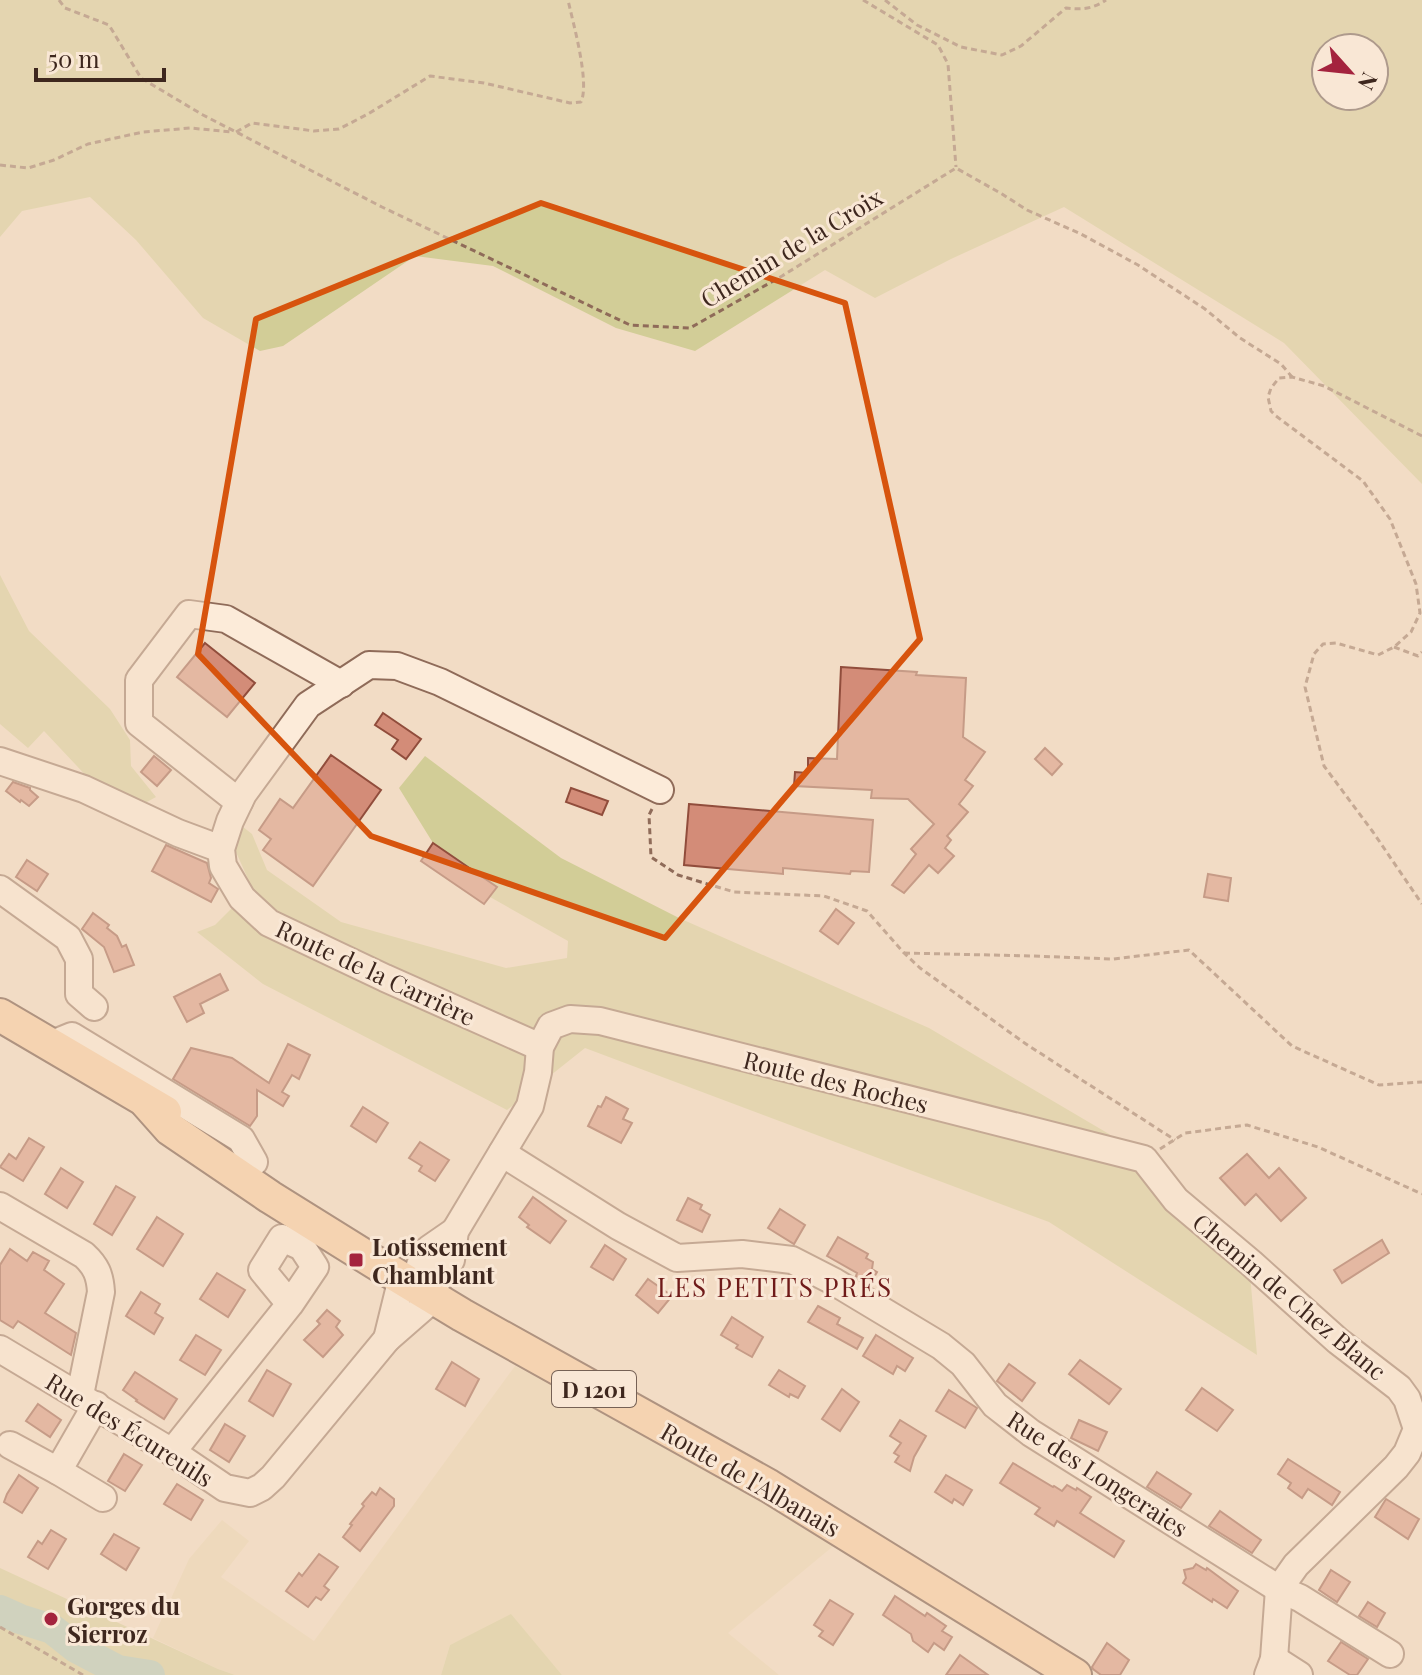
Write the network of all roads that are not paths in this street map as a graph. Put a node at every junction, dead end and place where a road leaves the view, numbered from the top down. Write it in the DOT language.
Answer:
graph roads {
  1 [pos="341,684"];
  2 [pos="0,761"];
  3 [pos="660,790"];
  4 [pos="239,802"];
  5 [pos="221,849"];
  6 [pos="0,889"];
  7 [pos="94,1007"];
  8 [pos="0,1015"];
  9 [pos="50,1045"];
  10 [pos="540,1047"];
  11 [pos="146,1102"];
  12 [pos="502,1153"];
  13 [pos="1144,1159"];
  14 [pos="254,1162"];
  15 [pos="0,1206"];
  16 [pos="424,1281"];
  17 [pos="290,1304"];
  18 [pos="387,1339"];
  19 [pos="0,1349"];
  20 [pos="88,1400"];
  21 [pos="10,1445"];
  22 [pos="172,1452"];
  23 [pos="1415,1454"];
  24 [pos="58,1471"];
  25 [pos="769,1486"];
  26 [pos="103,1498"];
  27 [pos="1279,1589"];
  28 [pos="1390,1654"];
  29 [pos="1271,1667"];
  30 [pos="1075,1675"];
  31 [pos="1299,1675"];
  1 -- 3 [label="street"];
  1 -- 4 [label="street"];
  1 -- 4 [label="street"];
  2 -- 5 [label="street"];
  4 -- 5 [label="street"];
  5 -- 10 [label="street, Route de la Carrière"];
  6 -- 7 [label="street"];
  8 -- 9 [label="main road, Route de l'Albanais / D 1201"];
  9 -- 11 [label="main road, Route de l'Albanais / D 1201"];
  9 -- 14 [label="street"];
  10 -- 12 [label="street"];
  10 -- 13 [label="street, Route des Roches"];
  11 -- 14 [label="main road, Route de l'Albanais / D 1201"];
  11 -- 16 [label="main road, Route de l'Albanais / D 1201"];
  12 -- 16 [label="street"];
  12 -- 27 [label="street, Rue des Longeraies"];
  13 -- 23 [label="street, Chemin de Chez Blanc"];
  14 -- 16 [label="main road, Route de l'Albanais / D 1201"];
  15 -- 20 [label="street"];
  16 -- 18 [label="street, Rue des Écureuils"];
  16 -- 18 [label="street, Rue des Écureuils"];
  16 -- 25 [label="main road, Route de l'Albanais / D 1201"];
  16 -- 25 [label="main road"];
  17 -- 22 [label="street"];
  18 -- 22 [label="street, Rue des Écureuils"];
  19 -- 20 [label="street, Rue des Écureuils"];
  20 -- 22 [label="street, Rue des Écureuils"];
  20 -- 24 [label="street"];
  21 -- 24 [label="street"];
  23 -- 27 [label="street, Chemin de Chez Blanc"];
  24 -- 26 [label="street"];
  25 -- 30 [label="main road, Route de l'Albanais / D 1201"];
  27 -- 28 [label="street, Rue des Longeraies"];
  27 -- 29 [label="street"];
  29 -- 31 [label="street"];
}
